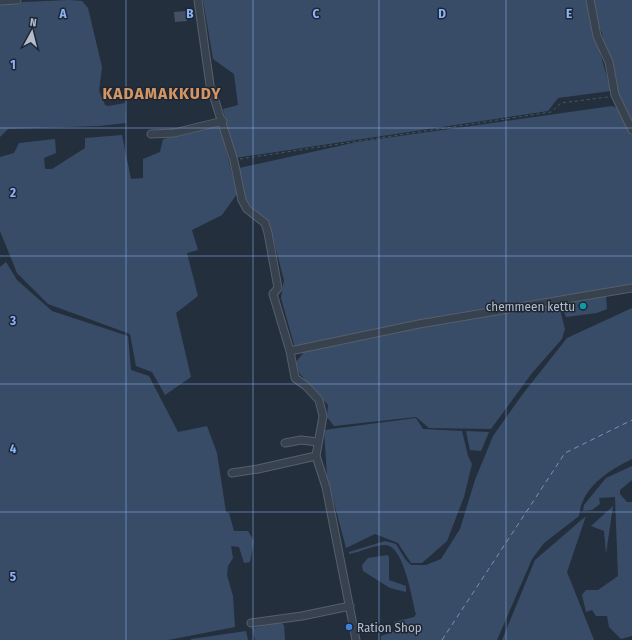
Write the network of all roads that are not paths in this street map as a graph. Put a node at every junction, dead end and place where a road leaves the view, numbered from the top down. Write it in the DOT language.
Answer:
graph roads {
  1 [pos="17,0"];
  2 [pos="198,0"];
  3 [pos="590,0"];
  4 [pos="0,1"];
  5 [pos="223,121"];
  6 [pos="632,130"];
  7 [pos="151,134"];
  8 [pos="632,288"];
  9 [pos="290,351"];
  10 [pos="318,442"];
  11 [pos="285,443"];
  12 [pos="316,458"];
  13 [pos="232,472"];
  14 [pos="257,473"];
  15 [pos="350,606"];
  16 [pos="251,623"];
  17 [pos="356,640"];
  1 -- 4 [label="street"];
  2 -- 5 [label="street"];
  3 -- 6 [label="street"];
  5 -- 7 [label="street"];
  5 -- 9 [label="street"];
  8 -- 9 [label="street"];
  9 -- 10 [label="street"];
  10 -- 11 [label="street"];
  10 -- 12 [label="street"];
  12 -- 13 [label="street"];
  12 -- 14 [label="street"];
  12 -- 15 [label="street"];
  15 -- 16 [label="street"];
  15 -- 17 [label="street"];
}
